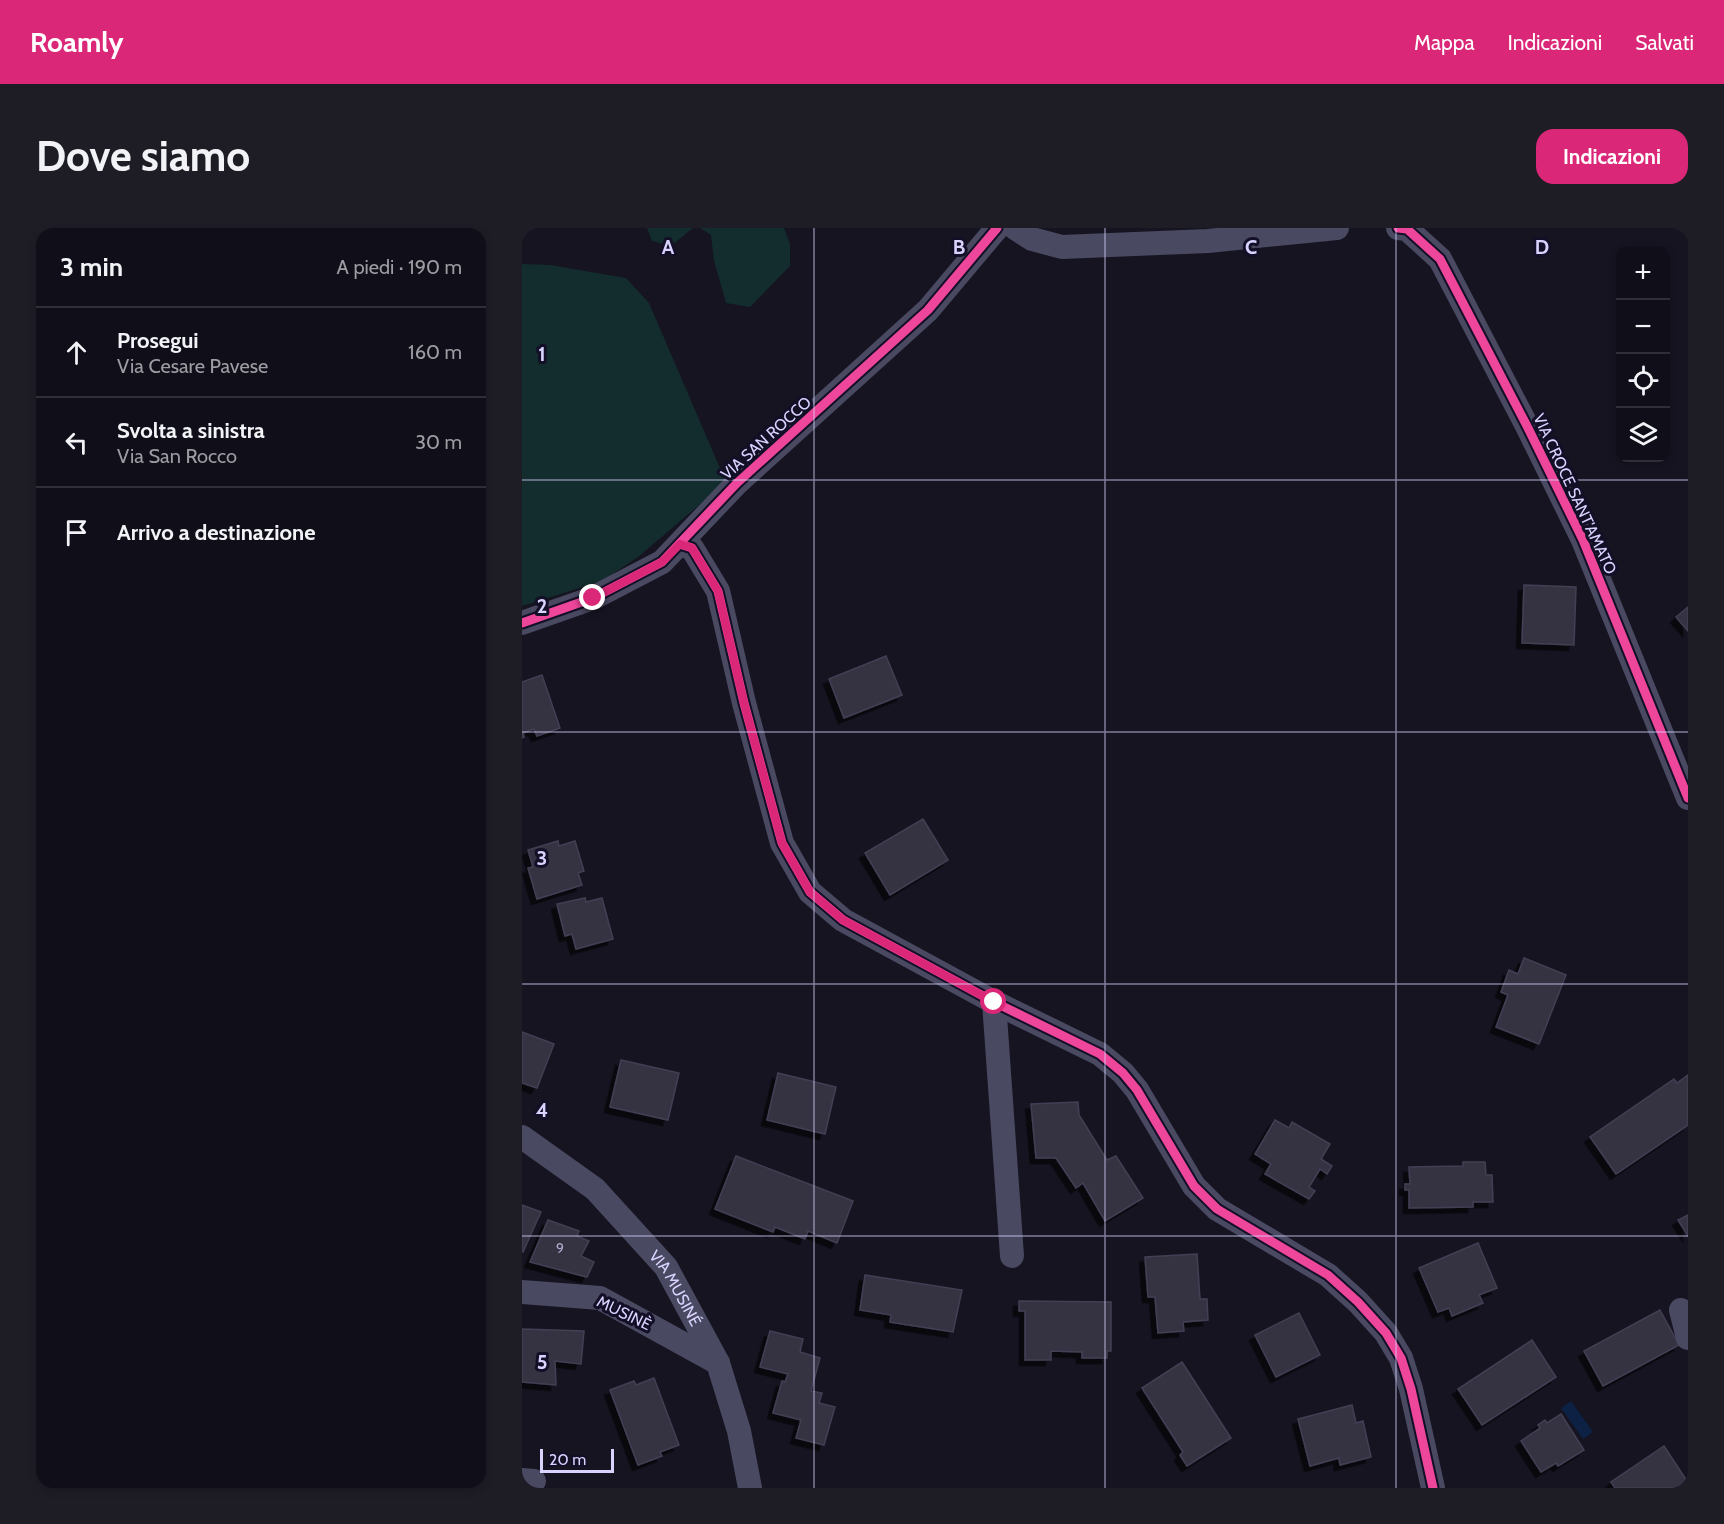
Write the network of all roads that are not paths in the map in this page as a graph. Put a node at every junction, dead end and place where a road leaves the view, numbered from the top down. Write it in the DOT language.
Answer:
graph roads {
  1 [pos="997,228"];
  2 [pos="1015,228"];
  3 [pos="1337,228"];
  4 [pos="1398,228"];
  5 [pos="680,544"];
  6 [pos="522,623"];
  7 [pos="1688,798"];
  8 [pos="994,1002"];
  9 [pos="522,1137"];
  10 [pos="1012,1256"];
  11 [pos="522,1292"];
  12 [pos="1681,1310"];
  13 [pos="1688,1338"];
  14 [pos="718,1363"];
  15 [pos="750,1488"];
  16 [pos="1433,1488"];
  1 -- 5 [label="street, VIA SAN ROCCO"];
  2 -- 3 [label="street"];
  4 -- 7 [label="street, VIA CROCE SANT'AMATO"];
  5 -- 6 [label="street, VIA SAN ROCCO"];
  5 -- 8 [label="street"];
  8 -- 10 [label="street"];
  8 -- 16 [label="street"];
  9 -- 14 [label="street, VIA MUSINÉ"];
  11 -- 14 [label="street, MUSINÈ"];
  12 -- 13 [label="street"];
  14 -- 15 [label="street, VIA MUSINÉ"];
}
